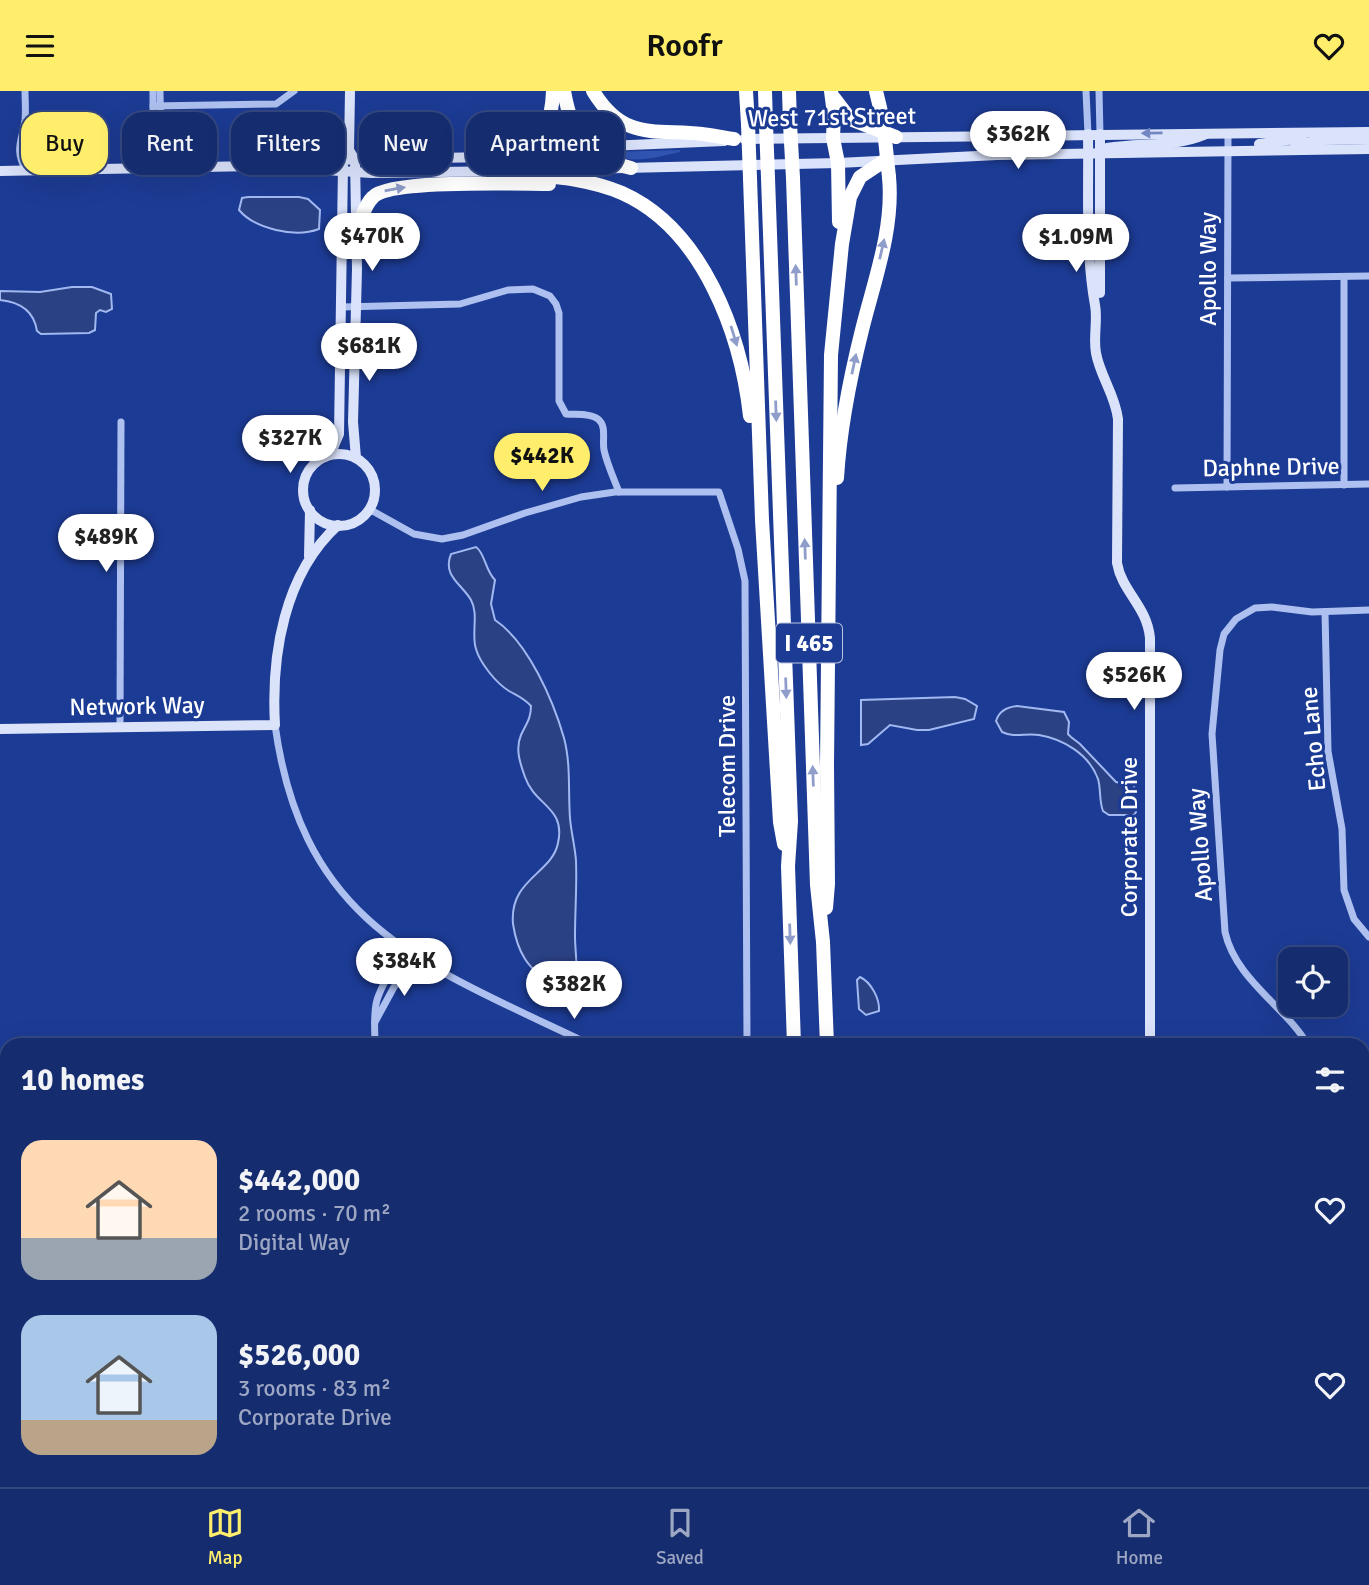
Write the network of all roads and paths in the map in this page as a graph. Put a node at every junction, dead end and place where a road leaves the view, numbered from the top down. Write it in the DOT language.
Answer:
graph roads {
  1 [pos="25,91"];
  2 [pos="153,91"];
  3 [pos="160,91"];
  4 [pos="294,91"];
  5 [pos="350,91"];
  6 [pos="553,91"];
  7 [pos="564,91"];
  8 [pos="593,91"];
  9 [pos="747,91"];
  10 [pos="765,91"];
  11 [pos="789,91"];
  12 [pos="876,91"];
  13 [pos="1086,91"];
  14 [pos="1099,91"];
  15 [pos="832,92"];
  16 [pos="157,106"];
  17 [pos="25,112"];
  18 [pos="158,112"];
  19 [pos="552,112"];
  20 [pos="569,112"];
  21 [pos="1320,132"];
  22 [pos="1369,132"];
  23 [pos="1094,134"];
  24 [pos="1205,134"];
  25 [pos="1228,135"];
  26 [pos="21,136"];
  27 [pos="896,137"];
  28 [pos="833,138"];
  29 [pos="734,139"];
  30 [pos="1369,139"];
  31 [pos="624,146"];
  32 [pos="1369,149"];
  33 [pos="1279,150"];
  34 [pos="1096,152"];
  35 [pos="1228,152"];
  36 [pos="345,156"];
  37 [pos="349,156"];
  38 [pos="466,157"];
  39 [pos="21,161"];
  40 [pos="884,161"];
  41 [pos="838,163"];
  42 [pos="624,166"];
  43 [pos="624,168"];
  44 [pos="632,168"];
  45 [pos="21,170"];
  46 [pos="0,171"];
  47 [pos="466,171"];
  48 [pos="345,172"];
  49 [pos="349,172"];
  50 [pos="531,175"];
  51 [pos="659,218"];
  52 [pos="357,237"];
  53 [pos="842,244"];
  54 [pos="1369,276"];
  55 [pos="1344,277"];
  56 [pos="1228,278"];
  57 [pos="342,307"];
  58 [pos="355,307"];
  59 [pos="121,422"];
  60 [pos="325,457"];
  61 [pos="356,458"];
  62 [pos="1369,484"];
  63 [pos="1344,485"];
  64 [pos="1227,487"];
  65 [pos="1175,488"];
  66 [pos="619,492"];
  67 [pos="369,509"];
  68 [pos="310,510"];
  69 [pos="762,520"];
  70 [pos="338,525"];
  71 [pos="831,528"];
  72 [pos="309,556"];
  73 [pos="1369,610"];
  74 [pos="1325,612"];
  75 [pos="275,725"];
  76 [pos="120,726"];
  77 [pos="0,729"];
  78 [pos="788,866"];
  79 [pos="1369,937"];
  80 [pos="395,942"];
  81 [pos="823,942"];
  82 [pos="418,959"];
  83 [pos="375,1023"];
  84 [pos="375,1038"];
  85 [pos="576,1038"];
  86 [pos="747,1038"];
  87 [pos="794,1038"];
  88 [pos="827,1038"];
  89 [pos="1150,1038"];
  90 [pos="1303,1038"];
  1 -- 17 [label="street"];
  2 -- 16 [label="street"];
  3 -- 16 [label="street"];
  4 -- 16 [label="street"];
  5 -- 37 [label="main road"];
  6 -- 19 [label="highway"];
  7 -- 20 [label="highway"];
  8 -- 29 [label="highway"];
  9 -- 69 [label="highway, bridge"];
  10 -- 78 [label="highway, I 465, one-way, bridge"];
  81 -- 11 [label="highway, I 465, one-way, bridge"];
  71 -- 12 [label="highway, one-way, bridge"];
  13 -- 23 [label="street"];
  14 -- 23 [label="street"];
  15 -- 27 [label="highway"];
  15 -- 28 [label="highway"];
  16 -- 18 [label="street"];
  21 -- 22 [label="main road, West 71st Street"];
  21 -- 25 [label="main road, West 71st Street"];
  21 -- 35 [label="main road"];
  24 -- 23 [label="main road, West 71st Street, one-way"];
  23 -- 27 [label="main road, West 71st Street"];
  23 -- 34 [label="main road, Corporate Drive"];
  24 -- 25 [label="main road, West 71st Street"];
  24 -- 34 [label="main road"];
  25 -- 35 [label="street, Apollo Way"];
  26 -- 39 [label="street"];
  27 -- 28 [label="main road, West 71st Street"];
  28 -- 29 [label="main road, West 71st Street"];
  28 -- 41 [label="highway"];
  29 -- 31 [label="main road, West 71st Street"];
  30 -- 33 [label="main road"];
  32 -- 33 [label="main road, West 71st Street"];
  33 -- 35 [label="main road, West 71st Street"];
  34 -- 35 [label="main road, West 71st Street"];
  34 -- 40 [label="main road, West 71st Street"];
  34 -- 89 [label="main road, Corporate Drive"];
  35 -- 56 [label="street, Apollo Way"];
  36 -- 37 [label="main road, West 71st Street"];
  37 -- 38 [label="main road, West 71st Street"];
  37 -- 49 [label="main road"];
  40 -- 41 [label="main road, West 71st Street"];
  40 -- 53 [label="highway"];
  41 -- 44 [label="main road, West 71st Street"];
  41 -- 53 [label="highway"];
  42 -- 44 [label="highway"];
  43 -- 44 [label="main road, West 71st Street"];
  45 -- 46 [label="main road, West 71st Street"];
  47 -- 49 [label="main road, West 71st Street"];
  48 -- 49 [label="main road, West 71st Street"];
  49 -- 52 [label="main road"];
  49 -- 57 [label="main road"];
  50 -- 51 [label="highway"];
  52 -- 51 [label="highway, one-way"];
  51 -- 69 [label="highway, one-way"];
  52 -- 58 [label="main road"];
  53 -- 71 [label="highway"];
  54 -- 55 [label="street"];
  55 -- 56 [label="street"];
  55 -- 63 [label="street"];
  56 -- 64 [label="street, Apollo Way"];
  57 -- 58 [label="street"];
  57 -- 60 [label="main road"];
  58 -- 61 [label="main road"];
  58 -- 66 [label="street"];
  59 -- 76 [label="street"];
  60 -- 61 [label="main road"];
  60 -- 68 [label="main road"];
  61 -- 67 [label="main road"];
  62 -- 63 [label="street, Daphne Drive"];
  63 -- 64 [label="street, Daphne Drive"];
  64 -- 65 [label="street, Daphne Drive"];
  66 -- 67 [label="street"];
  66 -- 86 [label="street, Telecom Drive"];
  67 -- 70 [label="main road"];
  68 -- 70 [label="main road"];
  68 -- 72 [label="main road"];
  69 -- 78 [label="highway"];
  70 -- 72 [label="main road"];
  71 -- 81 [label="highway"];
  72 -- 75 [label="main road"];
  73 -- 74 [label="street"];
  74 -- 79 [label="street, Echo Lane"];
  74 -- 90 [label="street, Apollo Way"];
  75 -- 76 [label="main road, Network Way"];
  75 -- 80 [label="street"];
  76 -- 77 [label="main road, Network Way"];
  78 -- 87 [label="highway, I 465, one-way"];
  80 -- 82 [label="street"];
  80 -- 83 [label="street"];
  81 -- 88 [label="highway, I 465"];
  82 -- 83 [label="street"];
  82 -- 85 [label="street"];
  83 -- 84 [label="street"];
}
